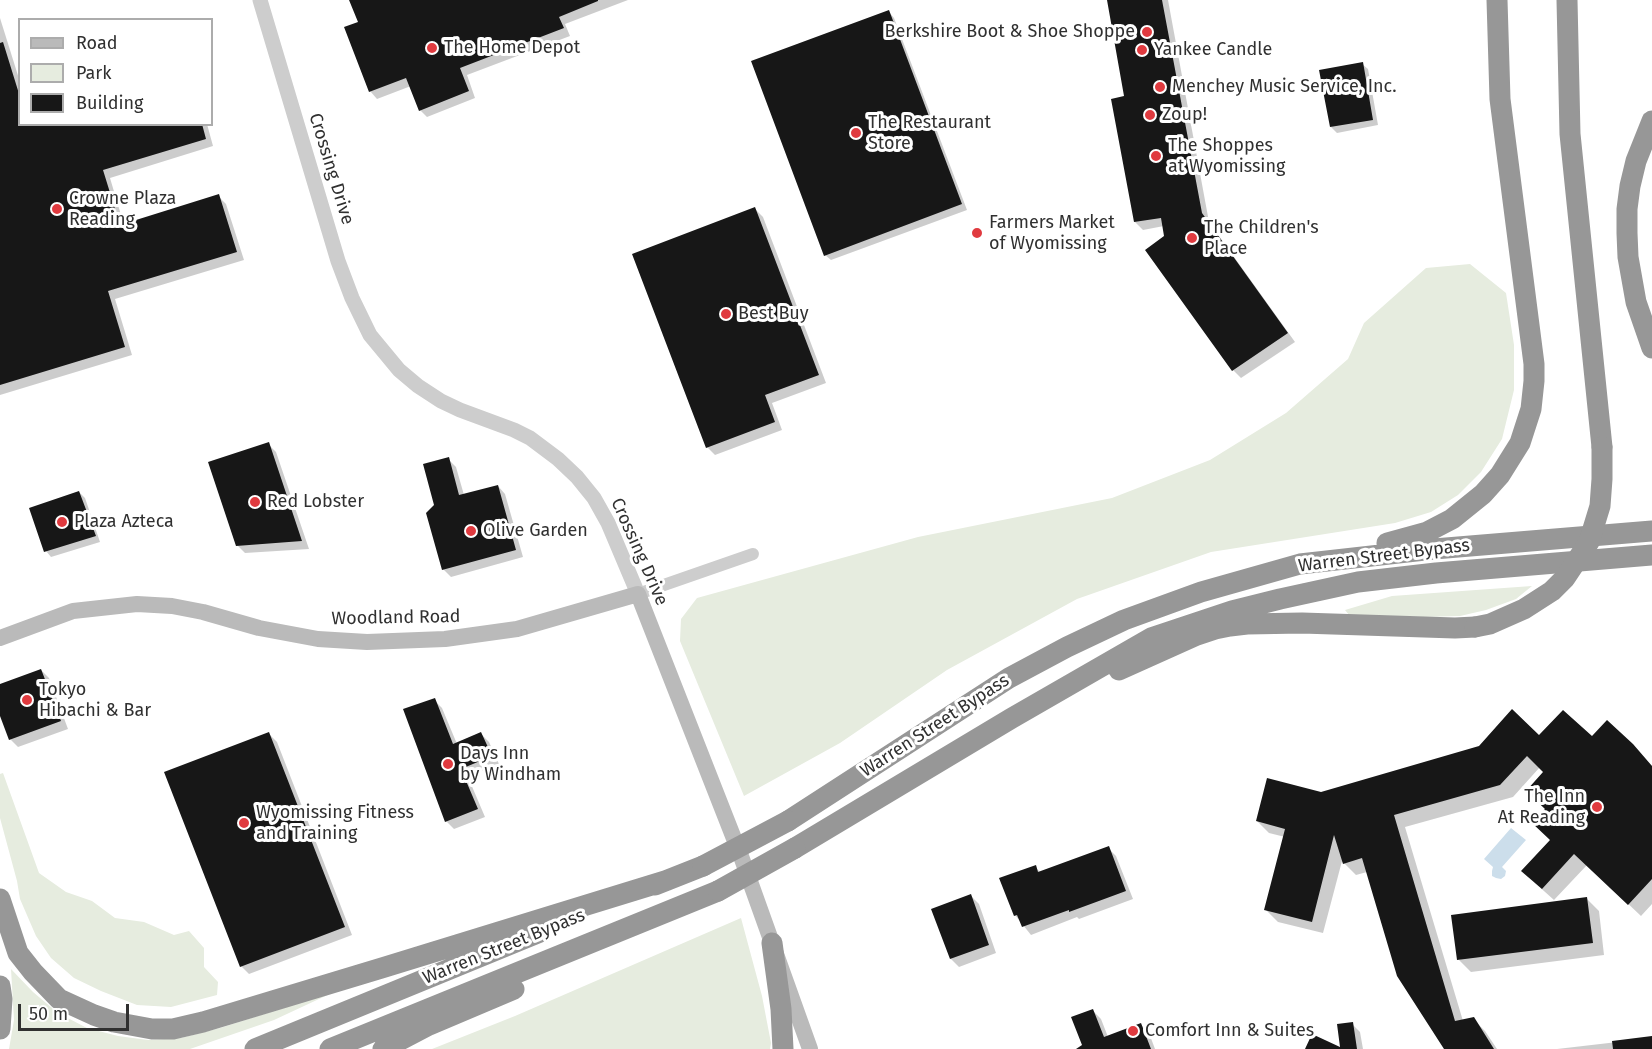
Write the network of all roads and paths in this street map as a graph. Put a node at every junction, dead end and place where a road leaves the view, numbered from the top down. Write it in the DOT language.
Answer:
graph roads {
  1 [pos="260,0"];
  2 [pos="1496,0"];
  3 [pos="1567,0"];
  4 [pos="1652,121"];
  5 [pos="1652,348"];
  6 [pos="1652,531"];
  7 [pos="753,554"];
  8 [pos="1652,555"];
  9 [pos="1300,564"];
  10 [pos="638,594"];
  11 [pos="0,638"];
  12 [pos="1012,718"];
  13 [pos="668,880"];
  14 [pos="0,899"];
  15 [pos="694,901"];
  16 [pos="772,944"];
  17 [pos="0,986"];
  18 [pos="0,1029"];
  19 [pos="255,1049"];
  20 [pos="330,1049"];
  21 [pos="383,1049"];
  22 [pos="783,1049"];
  23 [pos="810,1049"];
  1 -- 10 [label="street, Crossing Drive"];
  2 -- 9 [label="highway"];
  3 -- 12 [label="highway, bridge"];
  4 -- 5 [label="highway"];
  6 -- 9 [label="highway, Warren Street Bypass"];
  7 -- 10 [label="street, Woodland Road"];
  8 -- 12 [label="highway, Warren Street Bypass"];
  9 -- 13 [label="highway, Warren Street Bypass, bridge"];
  10 -- 11 [label="main road, Woodland Road"];
  10 -- 16 [label="main road, Crossing Drive"];
  12 -- 15 [label="highway, Warren Street Bypass, bridge"];
  13 -- 14 [label="highway"];
  13 -- 19 [label="highway, Warren Street Bypass"];
  15 -- 20 [label="highway, Warren Street Bypass"];
  15 -- 21 [label="highway"];
  16 -- 22 [label="highway"];
  16 -- 23 [label="main road, Crossing Drive"];
  17 -- 18 [label="highway"];
}
